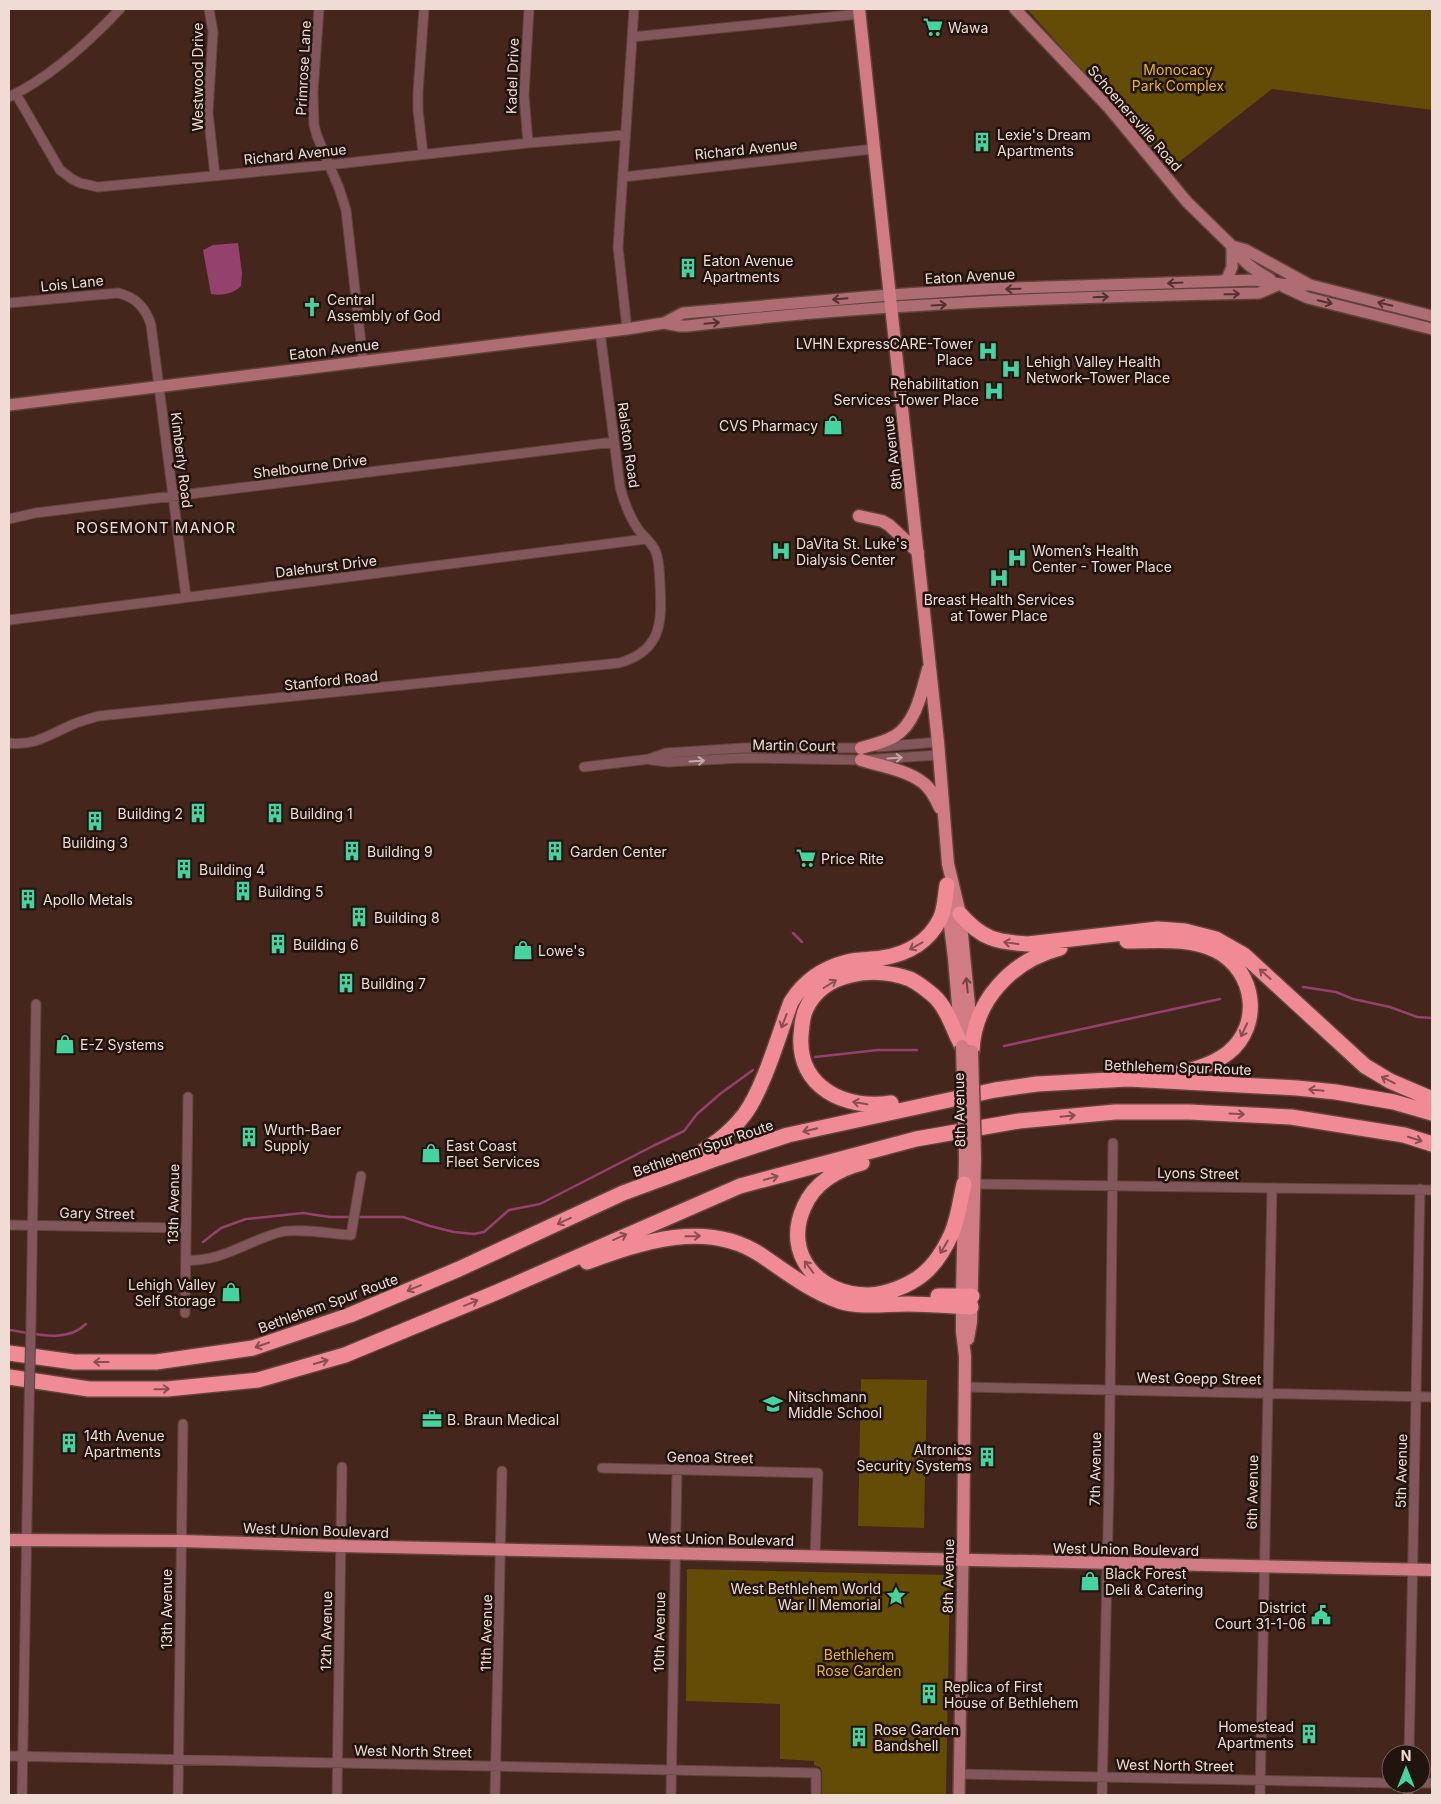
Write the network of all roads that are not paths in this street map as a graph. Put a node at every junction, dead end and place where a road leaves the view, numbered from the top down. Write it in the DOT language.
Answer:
graph roads {
  1 [pos="120,9"];
  2 [pos="209,9"];
  3 [pos="319,9"];
  4 [pos="424,9"];
  5 [pos="529,9"];
  6 [pos="634,9"];
  7 [pos="1015,9"];
  8 [pos="859,12"];
  9 [pos="632,37"];
  10 [pos="12,96"];
  11 [pos="624,135"];
  12 [pos="528,143"];
  13 [pos="873,149"];
  14 [pos="423,154"];
  15 [pos="328,165"];
  16 [pos="215,176"];
  17 [pos="623,177"];
  18 [pos="1232,246"];
  19 [pos="1224,280"];
  20 [pos="1280,284"];
  21 [pos="1310,285"];
  22 [pos="890,301"];
  23 [pos="9,304"];
  24 [pos="1432,316"];
  25 [pos="627,328"];
  26 [pos="1432,329"];
  27 [pos="600,332"];
  28 [pos="363,361"];
  29 [pos="159,386"];
  30 [pos="9,405"];
  31 [pos="614,442"];
  32 [pos="173,496"];
  33 [pos="859,516"];
  34 [pos="9,519"];
  35 [pos="646,539"];
  36 [pos="918,552"];
  37 [pos="186,597"];
  38 [pos="9,620"];
  39 [pos="654,640"];
  40 [pos="930,664"];
  41 [pos="9,743"];
  42 [pos="938,748"];
  43 [pos="861,754"];
  44 [pos="584,767"];
  45 [pos="943,815"];
  46 [pos="950,901"];
  47 [pos="36,1004"];
  48 [pos="967,1049"];
  49 [pos="1128,1079"];
  50 [pos="995,1090"];
  51 [pos="188,1096"];
  52 [pos="1432,1099"];
  53 [pos="1432,1113"];
  54 [pos="1019,1121"];
  55 [pos="1113,1143"];
  56 [pos="1432,1144"];
  57 [pos="361,1176"];
  58 [pos="969,1184"];
  59 [pos="1112,1185"];
  60 [pos="1272,1188"];
  61 [pos="1420,1189"];
  62 [pos="1432,1190"];
  63 [pos="624,1193"];
  64 [pos="9,1225"];
  65 [pos="32,1225"];
  66 [pos="186,1228"];
  67 [pos="186,1260"];
  68 [pos="495,1293"];
  69 [pos="872,1295"];
  70 [pos="967,1301"];
  71 [pos="185,1312"];
  72 [pos="9,1352"];
  73 [pos="9,1377"];
  74 [pos="964,1387"];
  75 [pos="1110,1390"];
  76 [pos="1267,1394"];
  77 [pos="1416,1396"];
  78 [pos="1432,1397"];
  79 [pos="183,1424"];
  80 [pos="342,1467"];
  81 [pos="602,1468"];
  82 [pos="677,1470"];
  83 [pos="502,1471"];
  84 [pos="9,1540"];
  85 [pos="26,1540"];
  86 [pos="181,1541"];
  87 [pos="340,1546"];
  88 [pos="501,1550"];
  89 [pos="675,1553"];
  90 [pos="816,1556"];
  91 [pos="963,1560"];
  92 [pos="1107,1563"];
  93 [pos="1264,1566"];
  94 [pos="1413,1569"];
  95 [pos="1432,1570"];
  96 [pos="1409,1744"];
  97 [pos="9,1756"];
  98 [pos="23,1757"];
  99 [pos="178,1760"];
  100 [pos="338,1763"];
  101 [pos="496,1766"];
  102 [pos="671,1770"];
  103 [pos="959,1774"];
  104 [pos="1102,1777"];
  105 [pos="1260,1780"];
  106 [pos="1381,1783"];
  107 [pos="22,1795"];
  108 [pos="178,1795"];
  109 [pos="337,1795"];
  110 [pos="495,1795"];
  111 [pos="671,1795"];
  112 [pos="816,1795"];
  113 [pos="959,1795"];
  114 [pos="1102,1795"];
  115 [pos="1260,1795"];
  1 -- 10 [label="street"];
  2 -- 16 [label="street, Westwood Drive"];
  3 -- 15 [label="street, Primrose Lane"];
  4 -- 14 [label="street"];
  5 -- 12 [label="street, Kadel Drive"];
  6 -- 9 [label="street"];
  7 -- 18 [label="street, Schoenersville Road"];
  8 -- 9 [label="street"];
  8 -- 13 [label="main road, 8th Avenue"];
  9 -- 11 [label="street"];
  10 -- 16 [label="street, Richard Avenue"];
  11 -- 12 [label="street, Richard Avenue"];
  11 -- 17 [label="street"];
  12 -- 14 [label="street, Richard Avenue"];
  13 -- 17 [label="street, Richard Avenue"];
  13 -- 22 [label="main road, 8th Avenue"];
  14 -- 15 [label="street, Richard Avenue"];
  15 -- 16 [label="street, Richard Avenue"];
  15 -- 28 [label="street, Primrose Lane"];
  17 -- 25 [label="street"];
  18 -- 19 [label="street"];
  18 -- 20 [label="street, Schoenersville Road"];
  18 -- 21 [label="street, Schoenersville Road"];
  19 -- 20 [label="street, Eaton Avenue"];
  19 -- 22 [label="street, Eaton Avenue, one-way"];
  20 -- 21 [label="street, Eaton Avenue"];
  22 -- 20 [label="street, Eaton Avenue, one-way"];
  20 -- 26 [label="street, Schoenersville Road, one-way"];
  24 -- 21 [label="street, Schoenersville Road, one-way"];
  22 -- 25 [label="street, Eaton Avenue"];
  22 -- 36 [label="main road, 8th Avenue"];
  23 -- 29 [label="street, Lois Lane"];
  25 -- 27 [label="street, Eaton Avenue"];
  27 -- 28 [label="street, Eaton Avenue"];
  27 -- 31 [label="street, Ralston Road"];
  28 -- 29 [label="street, Eaton Avenue"];
  29 -- 30 [label="street, Eaton Avenue"];
  29 -- 32 [label="street, Kimberly Road"];
  31 -- 32 [label="street, Shelbourne Drive"];
  31 -- 35 [label="street, Ralston Road"];
  32 -- 34 [label="street, Shelbourne Drive"];
  32 -- 37 [label="street, Kimberly Road"];
  33 -- 36 [label="main road"];
  35 -- 37 [label="street, Dalehurst Drive"];
  35 -- 39 [label="street, Ralston Road"];
  36 -- 40 [label="main road, 8th Avenue"];
  37 -- 38 [label="street, Dalehurst Drive"];
  39 -- 41 [label="street, Stanford Road"];
  40 -- 42 [label="main road, 8th Avenue"];
  40 -- 43 [label="main road"];
  43 -- 42 [label="street, Martin Court, one-way"];
  42 -- 43 [label="street, Martin Court"];
  42 -- 45 [label="main road, 8th Avenue"];
  43 -- 44 [label="street, Martin Court"];
  43 -- 45 [label="main road"];
  45 -- 46 [label="main road, 8th Avenue"];
  46 -- 48 [label="main road, 8th Avenue"];
  52 -- 46 [label="highway, one-way"];
  46 -- 63 [label="highway, one-way"];
  47 -- 65 [label="street"];
  48 -- 49 [label="highway, one-way"];
  50 -- 48 [label="highway, one-way"];
  48 -- 58 [label="main road, 8th Avenue, bridge"];
  49 -- 50 [label="highway, Bethlehem Spur Route"];
  53 -- 49 [label="highway, Bethlehem Spur Route, one-way"];
  50 -- 63 [label="highway, Bethlehem Spur Route, one-way"];
  51 -- 66 [label="street, 13th Avenue"];
  54 -- 56 [label="highway, one-way"];
  68 -- 54 [label="highway, one-way"];
  69 -- 54 [label="highway, one-way"];
  55 -- 59 [label="street, 7th Avenue"];
  57 -- 67 [label="street"];
  58 -- 59 [label="street, Lyons Street"];
  58 -- 69 [label="highway, one-way"];
  58 -- 70 [label="main road, 8th Avenue"];
  59 -- 60 [label="street, Lyons Street"];
  59 -- 75 [label="street, 7th Avenue"];
  60 -- 61 [label="street, Lyons Street"];
  60 -- 76 [label="street, 6th Avenue"];
  61 -- 62 [label="street, Lyons Street"];
  61 -- 77 [label="street, 5th Avenue"];
  63 -- 72 [label="highway, Bethlehem Spur Route, one-way"];
  64 -- 65 [label="street, Gary Street"];
  65 -- 66 [label="street, Gary Street"];
  65 -- 85 [label="street, bridge"];
  66 -- 67 [label="street, 13th Avenue"];
  67 -- 71 [label="street, 13th Avenue"];
  68 -- 70 [label="highway, one-way"];
  73 -- 68 [label="highway, one-way"];
  69 -- 70 [label="highway"];
  70 -- 74 [label="main road, 8th Avenue"];
  74 -- 75 [label="street, West Goepp Street"];
  74 -- 91 [label="main road, 8th Avenue"];
  75 -- 76 [label="street, West Goepp Street"];
  75 -- 92 [label="street, 7th Avenue"];
  76 -- 77 [label="street, West Goepp Street"];
  76 -- 93 [label="street, 6th Avenue"];
  77 -- 78 [label="street, West Goepp Street"];
  77 -- 94 [label="street, 5th Avenue"];
  79 -- 86 [label="street, 13th Avenue"];
  80 -- 87 [label="street, 12th Avenue"];
  81 -- 82 [label="street, Genoa Street"];
  82 -- 89 [label="street, 10th Avenue"];
  82 -- 90 [label="street, Genoa Street"];
  83 -- 88 [label="street, 11th Avenue"];
  84 -- 85 [label="main road, West Union Boulevard"];
  85 -- 86 [label="main road, West Union Boulevard"];
  85 -- 98 [label="street"];
  86 -- 87 [label="main road, West Union Boulevard"];
  86 -- 99 [label="street, 13th Avenue"];
  87 -- 88 [label="main road, West Union Boulevard"];
  87 -- 100 [label="street, 12th Avenue"];
  88 -- 89 [label="main road, West Union Boulevard"];
  88 -- 101 [label="street, 11th Avenue"];
  89 -- 90 [label="main road, West Union Boulevard"];
  89 -- 102 [label="street, 10th Avenue"];
  90 -- 91 [label="main road, West Union Boulevard"];
  91 -- 92 [label="main road, West Union Boulevard"];
  91 -- 103 [label="street, 8th Avenue"];
  92 -- 93 [label="main road, West Union Boulevard"];
  92 -- 104 [label="street, 7th Avenue"];
  93 -- 94 [label="main road, West Union Boulevard"];
  93 -- 105 [label="street, 6th Avenue"];
  94 -- 95 [label="main road, West Union Boulevard"];
  94 -- 96 [label="street, 5th Avenue"];
  97 -- 98 [label="street, West North Street"];
  98 -- 99 [label="street, West North Street"];
  98 -- 107 [label="street"];
  99 -- 100 [label="street, West North Street"];
  99 -- 108 [label="street, 13th Avenue"];
  100 -- 101 [label="street, West North Street"];
  100 -- 109 [label="street, 12th Avenue"];
  101 -- 102 [label="street, West North Street"];
  101 -- 110 [label="street, 11th Avenue"];
  102 -- 111 [label="street, 10th Avenue"];
  102 -- 112 [label="street, West North Street"];
  103 -- 104 [label="street, West North Street"];
  103 -- 113 [label="street, 8th Avenue"];
  104 -- 105 [label="street, West North Street"];
  104 -- 114 [label="street, 7th Avenue"];
  105 -- 106 [label="street, West North Street"];
  105 -- 115 [label="street, 6th Avenue"];
}
